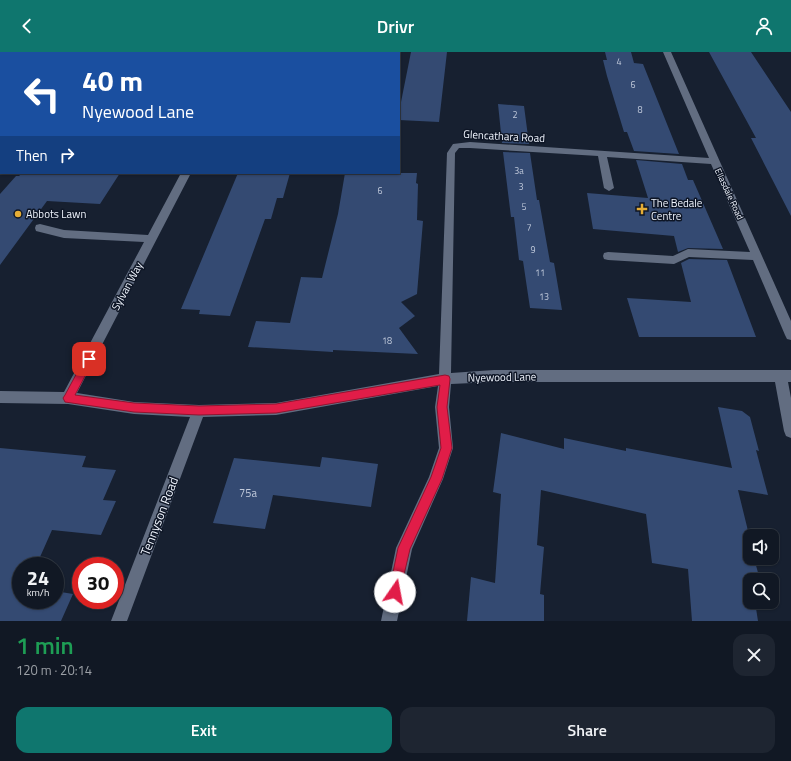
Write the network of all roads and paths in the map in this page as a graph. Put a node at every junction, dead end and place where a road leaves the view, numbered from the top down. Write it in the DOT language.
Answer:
graph roads {
  1 [pos="668,52"];
  2 [pos="602,154"];
  3 [pos="713,161"];
  4 [pos="185,174"];
  5 [pos="609,188"];
  6 [pos="40,228"];
  7 [pos="152,239"];
  8 [pos="608,256"];
  9 [pos="758,256"];
  10 [pos="791,335"];
  11 [pos="786,376"];
  12 [pos="445,379"];
  13 [pos="0,397"];
  14 [pos="68,398"];
  15 [pos="199,411"];
  16 [pos="791,431"];
  17 [pos="119,621"];
  18 [pos="389,621"];
  1 -- 3 [label="street, Ellasdale Road"];
  2 -- 3 [label="street, Glencathara Road"];
  2 -- 5 [label="street"];
  2 -- 12 [label="street, Glencathara Road"];
  3 -- 9 [label="street, Ellasdale Road"];
  4 -- 7 [label="street, Sylvan Way"];
  6 -- 7 [label="street"];
  7 -- 14 [label="street, Sylvan Way"];
  8 -- 9 [label="street"];
  9 -- 10 [label="street, Ellasdale Road"];
  11 -- 12 [label="street, Nyewood Lane"];
  11 -- 16 [label="street"];
  12 -- 15 [label="street, Nyewood Lane"];
  12 -- 18 [label="street"];
  13 -- 14 [label="street, Nyewood Lane"];
  14 -- 15 [label="street, Nyewood Lane"];
  15 -- 17 [label="street, Tennyson Road"];
}
